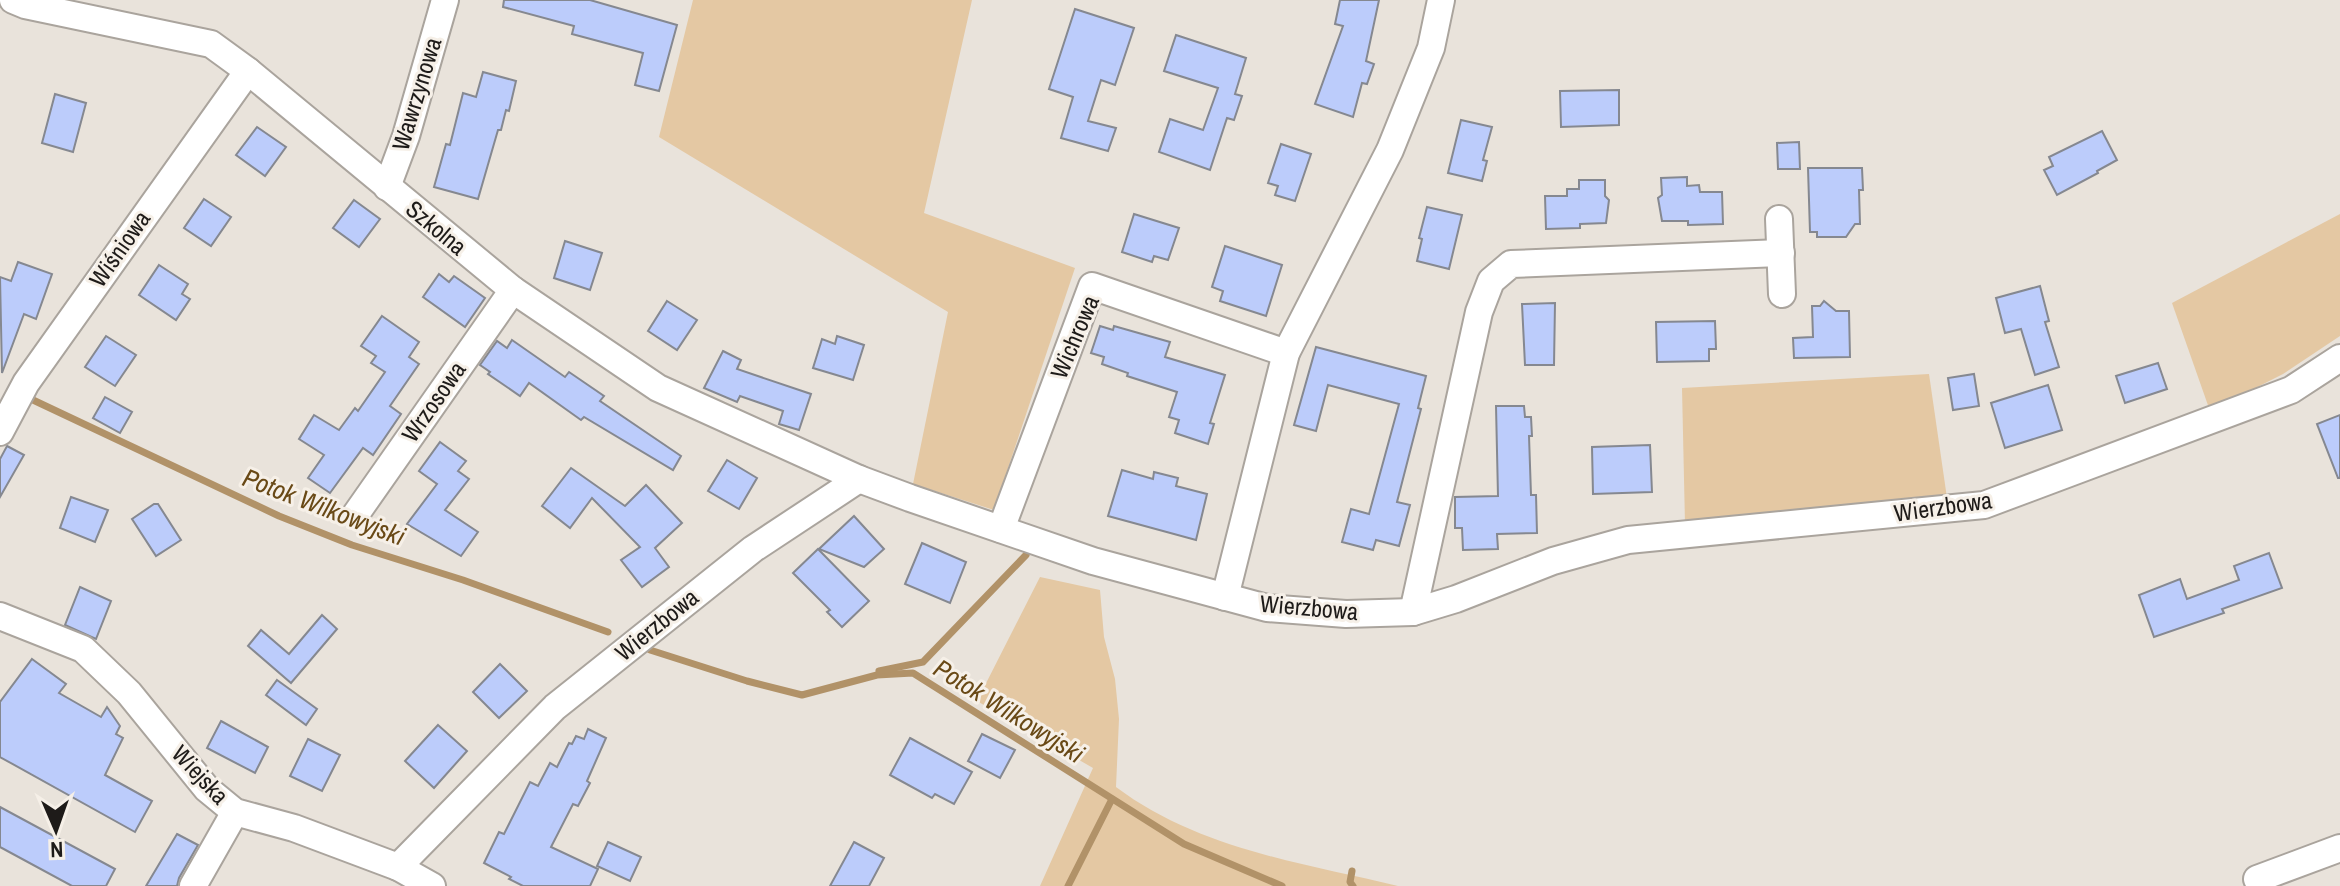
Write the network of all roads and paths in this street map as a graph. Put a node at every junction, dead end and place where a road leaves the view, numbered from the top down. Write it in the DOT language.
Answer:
graph roads {
  1 [pos="13,0"];
  2 [pos="445,0"];
  3 [pos="1441,0"];
  4 [pos="248,71"];
  5 [pos="387,187"];
  6 [pos="1779,219"];
  7 [pos="1781,253"];
  8 [pos="513,290"];
  9 [pos="1782,294"];
  10 [pos="1286,353"];
  11 [pos="2340,358"];
  12 [pos="0,432"];
  13 [pos="859,479"];
  14 [pos="356,514"];
  15 [pos="1001,529"];
  16 [pos="1225,597"];
  17 [pos="1413,612"];
  18 [pos="0,616"];
  19 [pos="235,812"];
  20 [pos="2340,848"];
  21 [pos="398,867"];
  22 [pos="2257,879"];
  23 [pos="193,886"];
  24 [pos="432,886"];
  1 -- 4 [label="street, Szkolna"];
  2 -- 5 [label="street, Wawrzynowa"];
  3 -- 10 [label="street"];
  4 -- 5 [label="street, Szkolna"];
  4 -- 12 [label="street, Wiśniowa"];
  5 -- 8 [label="street, Szkolna"];
  6 -- 7 [label="street"];
  7 -- 9 [label="street"];
  7 -- 17 [label="street"];
  8 -- 13 [label="street, Szkolna"];
  8 -- 14 [label="street, Wrzosowa"];
  10 -- 15 [label="street, Wichrowa"];
  10 -- 16 [label="street"];
  11 -- 17 [label="street, Wierzbowa"];
  13 -- 15 [label="street, Wierzbowa"];
  13 -- 21 [label="street, Wierzbowa"];
  15 -- 16 [label="street, Wierzbowa"];
  16 -- 17 [label="street, Wierzbowa"];
  18 -- 19 [label="street, Wiejska"];
  19 -- 21 [label="street, Wiejska"];
  19 -- 23 [label="street"];
  20 -- 22 [label="street"];
  21 -- 24 [label="street, Wiejska"];
}
